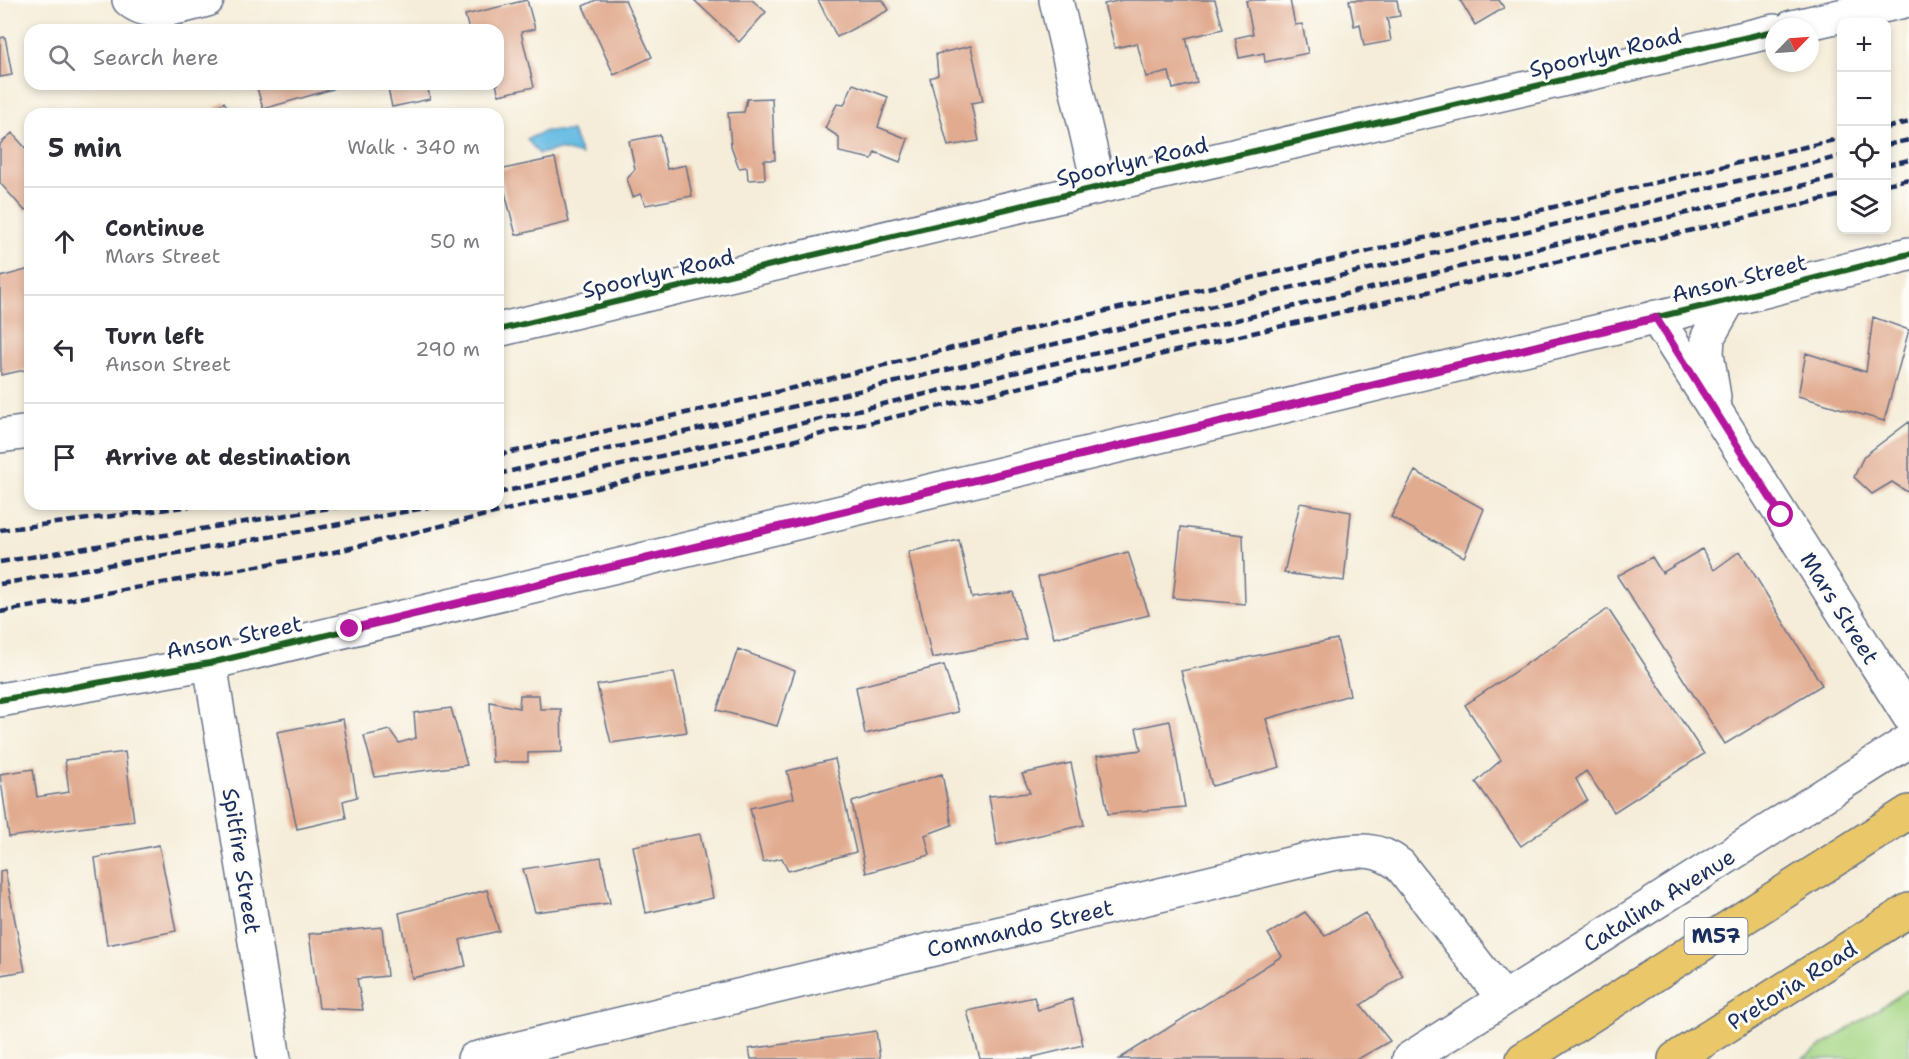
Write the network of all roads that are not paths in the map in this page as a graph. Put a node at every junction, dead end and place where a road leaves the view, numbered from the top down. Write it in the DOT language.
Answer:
graph roads {
  1 [pos="129,0"];
  2 [pos="207,0"];
  3 [pos="1056,0"];
  4 [pos="1909,0"];
  5 [pos="1819,21"];
  6 [pos="1765,33"];
  7 [pos="1099,187"];
  8 [pos="1909,254"];
  9 [pos="1729,300"];
  10 [pos="1656,318"];
  11 [pos="504,329"];
  12 [pos="1718,414"];
  13 [pos="24,433"];
  14 [pos="0,436"];
  15 [pos="210,663"];
  16 [pos="0,700"];
  17 [pos="1909,716"];
  18 [pos="1909,741"];
  19 [pos="1909,812"];
  20 [pos="1909,910"];
  21 [pos="1503,998"];
  22 [pos="274,1059"];
  23 [pos="474,1059"];
  24 [pos="1409,1059"];
  25 [pos="1523,1059"];
  26 [pos="1676,1059"];
  1 -- 2 [label="street"];
  3 -- 7 [label="street"];
  4 -- 5 [label="street"];
  6 -- 7 [label="street, Spoorlyn Road"];
  7 -- 11 [label="street, Spoorlyn Road"];
  8 -- 9 [label="street, Anson Street"];
  9 -- 10 [label="street, Anson Street"];
  9 -- 12 [label="street"];
  10 -- 12 [label="street, Mars Street"];
  10 -- 15 [label="street, Anson Street"];
  12 -- 17 [label="street, Mars Street"];
  13 -- 14 [label="street"];
  15 -- 16 [label="street, Anson Street"];
  15 -- 22 [label="street, Spitfire Street"];
  18 -- 21 [label="street, Catalina Avenue"];
  19 -- 25 [label="main road, M57"];
  20 -- 26 [label="main road, Pretoria Road"];
  21 -- 23 [label="street, Commando Street"];
  21 -- 24 [label="street, Catalina Avenue"];
}
